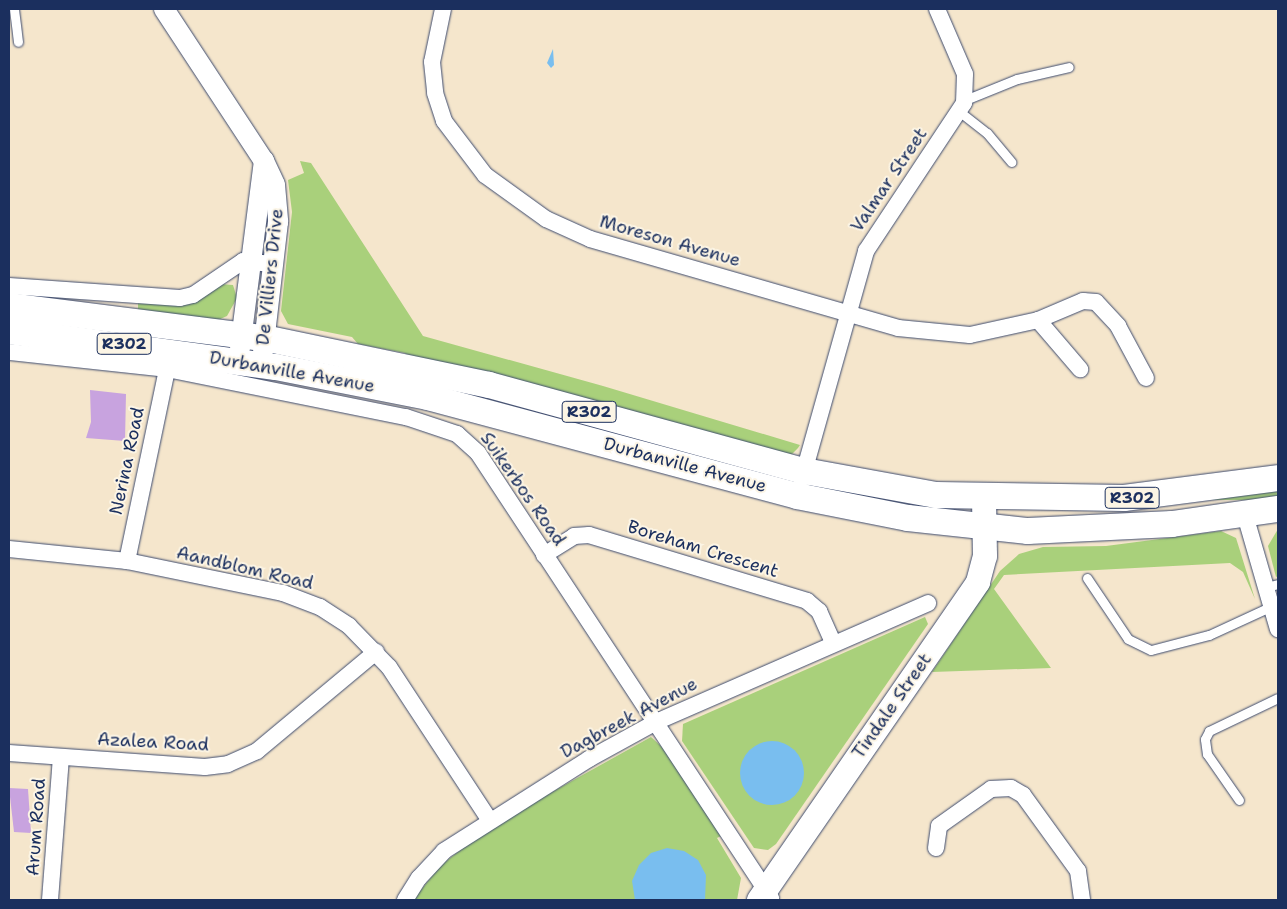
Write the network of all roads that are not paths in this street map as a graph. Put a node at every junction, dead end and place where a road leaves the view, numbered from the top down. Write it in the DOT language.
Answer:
graph roads {
  1 [pos="14,9"];
  2 [pos="164,9"];
  3 [pos="443,9"];
  4 [pos="937,9"];
  5 [pos="18,42"];
  6 [pos="1069,67"];
  7 [pos="962,106"];
  8 [pos="264,161"];
  9 [pos="1011,162"];
  10 [pos="252,262"];
  11 [pos="274,264"];
  12 [pos="9,286"];
  13 [pos="9,306"];
  14 [pos="848,313"];
  15 [pos="1038,320"];
  16 [pos="9,331"];
  17 [pos="253,336"];
  18 [pos="9,352"];
  19 [pos="250,363"];
  20 [pos="167,369"];
  21 [pos="1080,369"];
  22 [pos="1146,378"];
  23 [pos="804,471"];
  24 [pos="1278,478"];
  25 [pos="797,496"];
  26 [pos="984,499"];
  27 [pos="1278,509"];
  28 [pos="1245,515"];
  29 [pos="984,526"];
  30 [pos="9,549"];
  31 [pos="544,555"];
  32 [pos="127,562"];
  33 [pos="1087,578"];
  34 [pos="1272,586"];
  35 [pos="928,603"];
  36 [pos="1272,606"];
  37 [pos="1278,629"];
  38 [pos="833,642"];
  39 [pos="376,652"];
  40 [pos="1278,698"];
  41 [pos="656,722"];
  42 [pos="9,753"];
  43 [pos="61,757"];
  44 [pos="1239,800"];
  45 [pos="489,819"];
  46 [pos="936,848"];
  47 [pos="766,897"];
  48 [pos="50,900"];
  49 [pos="405,900"];
  50 [pos="1082,900"];
  1 -- 5 [label="lane"];
  2 -- 8 [label="street, De Villiers Drive"];
  3 -- 14 [label="street, Moreson Avenue"];
  4 -- 7 [label="street"];
  6 -- 7 [label="lane"];
  7 -- 9 [label="lane"];
  7 -- 14 [label="street, Valmar Street"];
  8 -- 10 [label="street, De Villiers Drive"];
  8 -- 11 [label="street, De Villiers Drive"];
  10 -- 11 [label="street"];
  10 -- 12 [label="street"];
  10 -- 17 [label="street, De Villiers Drive"];
  11 -- 17 [label="street, De Villiers Drive"];
  13 -- 17 [label="main road, Durbanville Avenue / R302"];
  14 -- 15 [label="street, Moreson Avenue"];
  14 -- 23 [label="street, Valmar Street"];
  15 -- 21 [label="street"];
  15 -- 22 [label="street, Moreson Avenue"];
  16 -- 19 [label="main road, Durbanville Avenue / R302"];
  17 -- 19 [label="street, De Villiers Drive"];
  17 -- 23 [label="main road, Durbanville Avenue / R302"];
  18 -- 20 [label="street, Suikerbos Road"];
  19 -- 25 [label="main road, Durbanville Avenue / R302"];
  20 -- 31 [label="street, Suikerbos Road"];
  20 -- 32 [label="street, Nerina Road"];
  23 -- 25 [label="street, Valmar Street"];
  23 -- 26 [label="main road, Durbanville Avenue / R302"];
  24 -- 26 [label="main road, Durbanville Avenue / R302"];
  25 -- 29 [label="main road, Durbanville Avenue / R302"];
  26 -- 29 [label="main road, Tindale Street"];
  27 -- 28 [label="main road, Durbanville Avenue / R302"];
  28 -- 29 [label="main road, Durbanville Avenue / R302"];
  28 -- 34 [label="street"];
  29 -- 47 [label="main road, Tindale Street"];
  30 -- 32 [label="street, Aandblom Road"];
  31 -- 38 [label="street, Boreham Crescent"];
  31 -- 41 [label="street, Suikerbos Road"];
  32 -- 39 [label="street, Aandblom Road"];
  33 -- 36 [label="lane"];
  34 -- 36 [label="street"];
  35 -- 38 [label="street, Dagbreek Avenue"];
  36 -- 37 [label="street"];
  38 -- 41 [label="street, Dagbreek Avenue"];
  39 -- 43 [label="street, Azalea Road"];
  39 -- 45 [label="street, Aandblom Road"];
  40 -- 44 [label="lane"];
  41 -- 45 [label="street, Dagbreek Avenue"];
  41 -- 47 [label="street, Suikerbos Road"];
  42 -- 43 [label="street, Azalea Road"];
  43 -- 48 [label="street, Arum Road"];
  45 -- 49 [label="street, Dagbreek Avenue"];
  46 -- 50 [label="street"];
}
